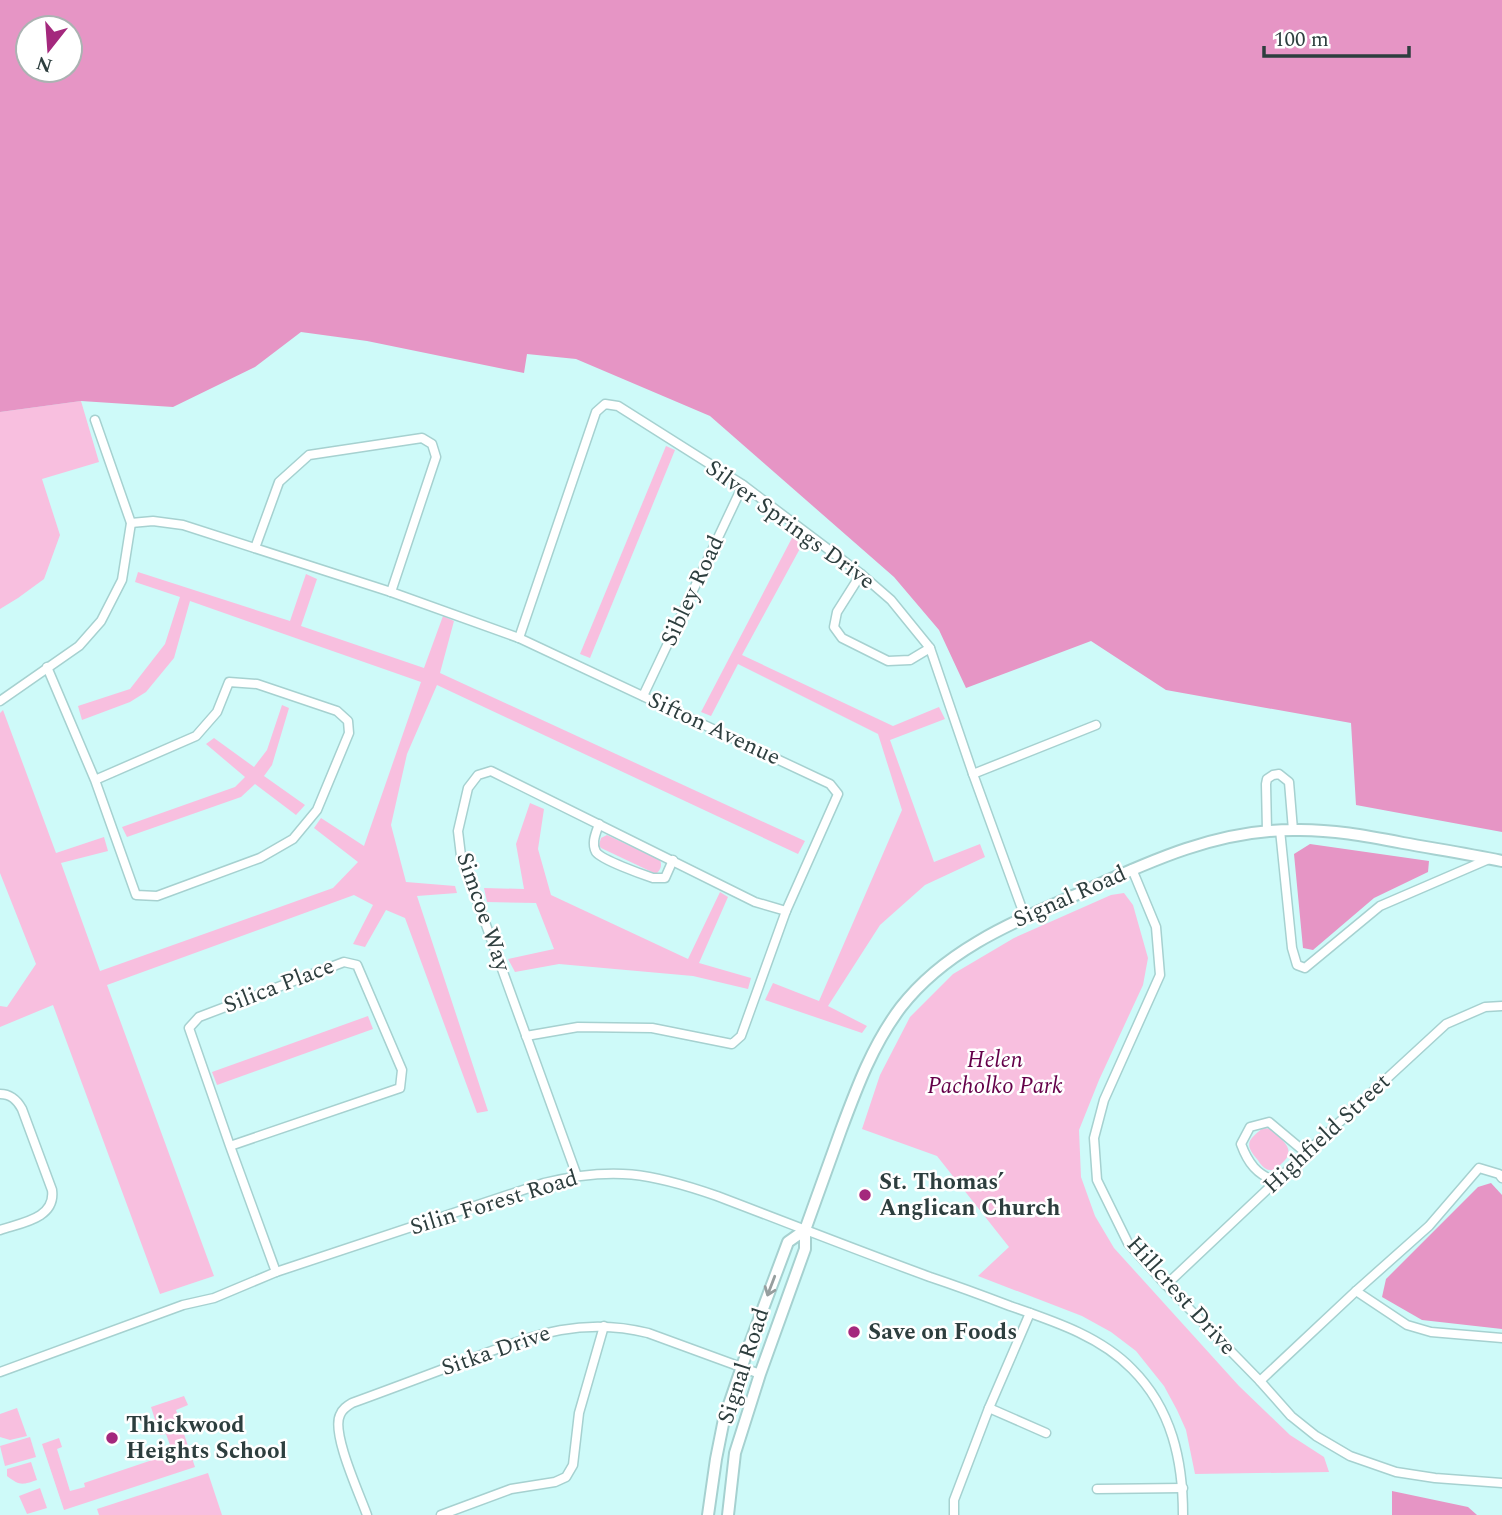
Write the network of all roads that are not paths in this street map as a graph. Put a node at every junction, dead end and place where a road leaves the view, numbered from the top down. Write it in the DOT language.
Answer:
graph roads {
  1 [pos="96,419"];
  2 [pos="743,485"];
  3 [pos="131,523"];
  4 [pos="255,548"];
  5 [pos="861,574"];
  6 [pos="391,592"];
  7 [pos="519,638"];
  8 [pos="930,648"];
  9 [pos="47,667"];
  10 [pos="643,696"];
  11 [pos="0,701"];
  12 [pos="1096,724"];
  13 [pos="973,774"];
  14 [pos="96,780"];
  15 [pos="599,824"];
  16 [pos="1280,830"];
  17 [pos="1293,830"];
  18 [pos="1266,831"];
  19 [pos="1489,859"];
  20 [pos="673,860"];
  21 [pos="1502,861"];
  22 [pos="1132,869"];
  23 [pos="786,911"];
  24 [pos="1025,917"];
  25 [pos="1502,1006"];
  26 [pos="526,1036"];
  27 [pos="0,1094"];
  28 [pos="230,1146"];
  29 [pos="1306,1153"];
  30 [pos="578,1176"];
  31 [pos="1502,1178"];
  32 [pos="1276,1181"];
  33 [pos="0,1230"];
  34 [pos="805,1230"];
  35 [pos="276,1272"];
  36 [pos="1166,1285"];
  37 [pos="1356,1291"];
  38 [pos="1030,1313"];
  39 [pos="604,1326"];
  40 [pos="1502,1338"];
  41 [pos="742,1367"];
  42 [pos="0,1372"];
  43 [pos="760,1374"];
  44 [pos="1260,1381"];
  45 [pos="989,1408"];
  46 [pos="1046,1433"];
  47 [pos="1502,1483"];
  48 [pos="1183,1488"];
  49 [pos="1097,1489"];
  50 [pos="367,1515"];
  51 [pos="441,1515"];
  52 [pos="708,1515"];
  53 [pos="728,1515"];
  54 [pos="954,1515"];
  55 [pos="1183,1515"];
  1 -- 3 [label="street"];
  2 -- 5 [label="street, Silver Springs Drive"];
  2 -- 7 [label="street, Silver Springs Drive"];
  2 -- 10 [label="street, Sibley Road"];
  3 -- 4 [label="street, Sifton Avenue"];
  3 -- 9 [label="street"];
  4 -- 6 [label="street, Sifton Avenue"];
  4 -- 6 [label="street"];
  5 -- 8 [label="street, Silver Springs Drive"];
  5 -- 8 [label="street"];
  6 -- 7 [label="street, Sifton Avenue"];
  7 -- 10 [label="street, Sifton Avenue"];
  8 -- 13 [label="street, Silver Springs Drive"];
  9 -- 11 [label="street"];
  9 -- 14 [label="street"];
  10 -- 23 [label="street, Sifton Avenue"];
  12 -- 13 [label="street"];
  13 -- 24 [label="street, Silver Springs Drive"];
  14 -- 14 [label="street"];
  15 -- 20 [label="street, Simcoe Way"];
  15 -- 20 [label="street"];
  15 -- 26 [label="street, Simcoe Way"];
  16 -- 17 [label="street, Signal Road"];
  16 -- 18 [label="street, Signal Road"];
  16 -- 19 [label="street"];
  17 -- 18 [label="street"];
  17 -- 19 [label="street, Signal Road"];
  18 -- 22 [label="street, Signal Road"];
  19 -- 21 [label="street, Signal Road"];
  20 -- 23 [label="street, Simcoe Way"];
  22 -- 24 [label="street, Signal Road"];
  22 -- 36 [label="street, Hillcrest Drive"];
  23 -- 26 [label="street, Sifton Avenue"];
  24 -- 34 [label="street, Signal Road"];
  25 -- 29 [label="street, Highfield Street"];
  26 -- 30 [label="street, Simcoe Way"];
  27 -- 33 [label="street"];
  28 -- 28 [label="street, Silica Place"];
  28 -- 35 [label="street, Silica Place"];
  29 -- 32 [label="street, Highfield Street"];
  29 -- 32 [label="street"];
  30 -- 34 [label="street, Silin Forest Road"];
  30 -- 35 [label="street, Silin Forest Road"];
  31 -- 37 [label="street"];
  32 -- 36 [label="street, Highfield Street"];
  34 -- 38 [label="street, Silin Forest Road"];
  34 -- 41 [label="street, Signal Road, one-way"];
  34 -- 43 [label="street, Signal Road"];
  35 -- 42 [label="street, Silin Forest Road"];
  36 -- 44 [label="street, Hillcrest Drive"];
  37 -- 40 [label="street"];
  37 -- 44 [label="street"];
  38 -- 45 [label="street"];
  38 -- 48 [label="street, Silin Forest Road"];
  39 -- 41 [label="street, Sitka Drive"];
  39 -- 50 [label="street, Sitka Drive"];
  39 -- 51 [label="street"];
  41 -- 43 [label="street, Sitka Drive"];
  41 -- 52 [label="street, Signal Road"];
  43 -- 53 [label="street, Signal Road"];
  44 -- 47 [label="street, Hillcrest Drive"];
  45 -- 46 [label="street"];
  45 -- 54 [label="street"];
  48 -- 49 [label="street"];
  48 -- 55 [label="street, Silin Forest Road"];
}
